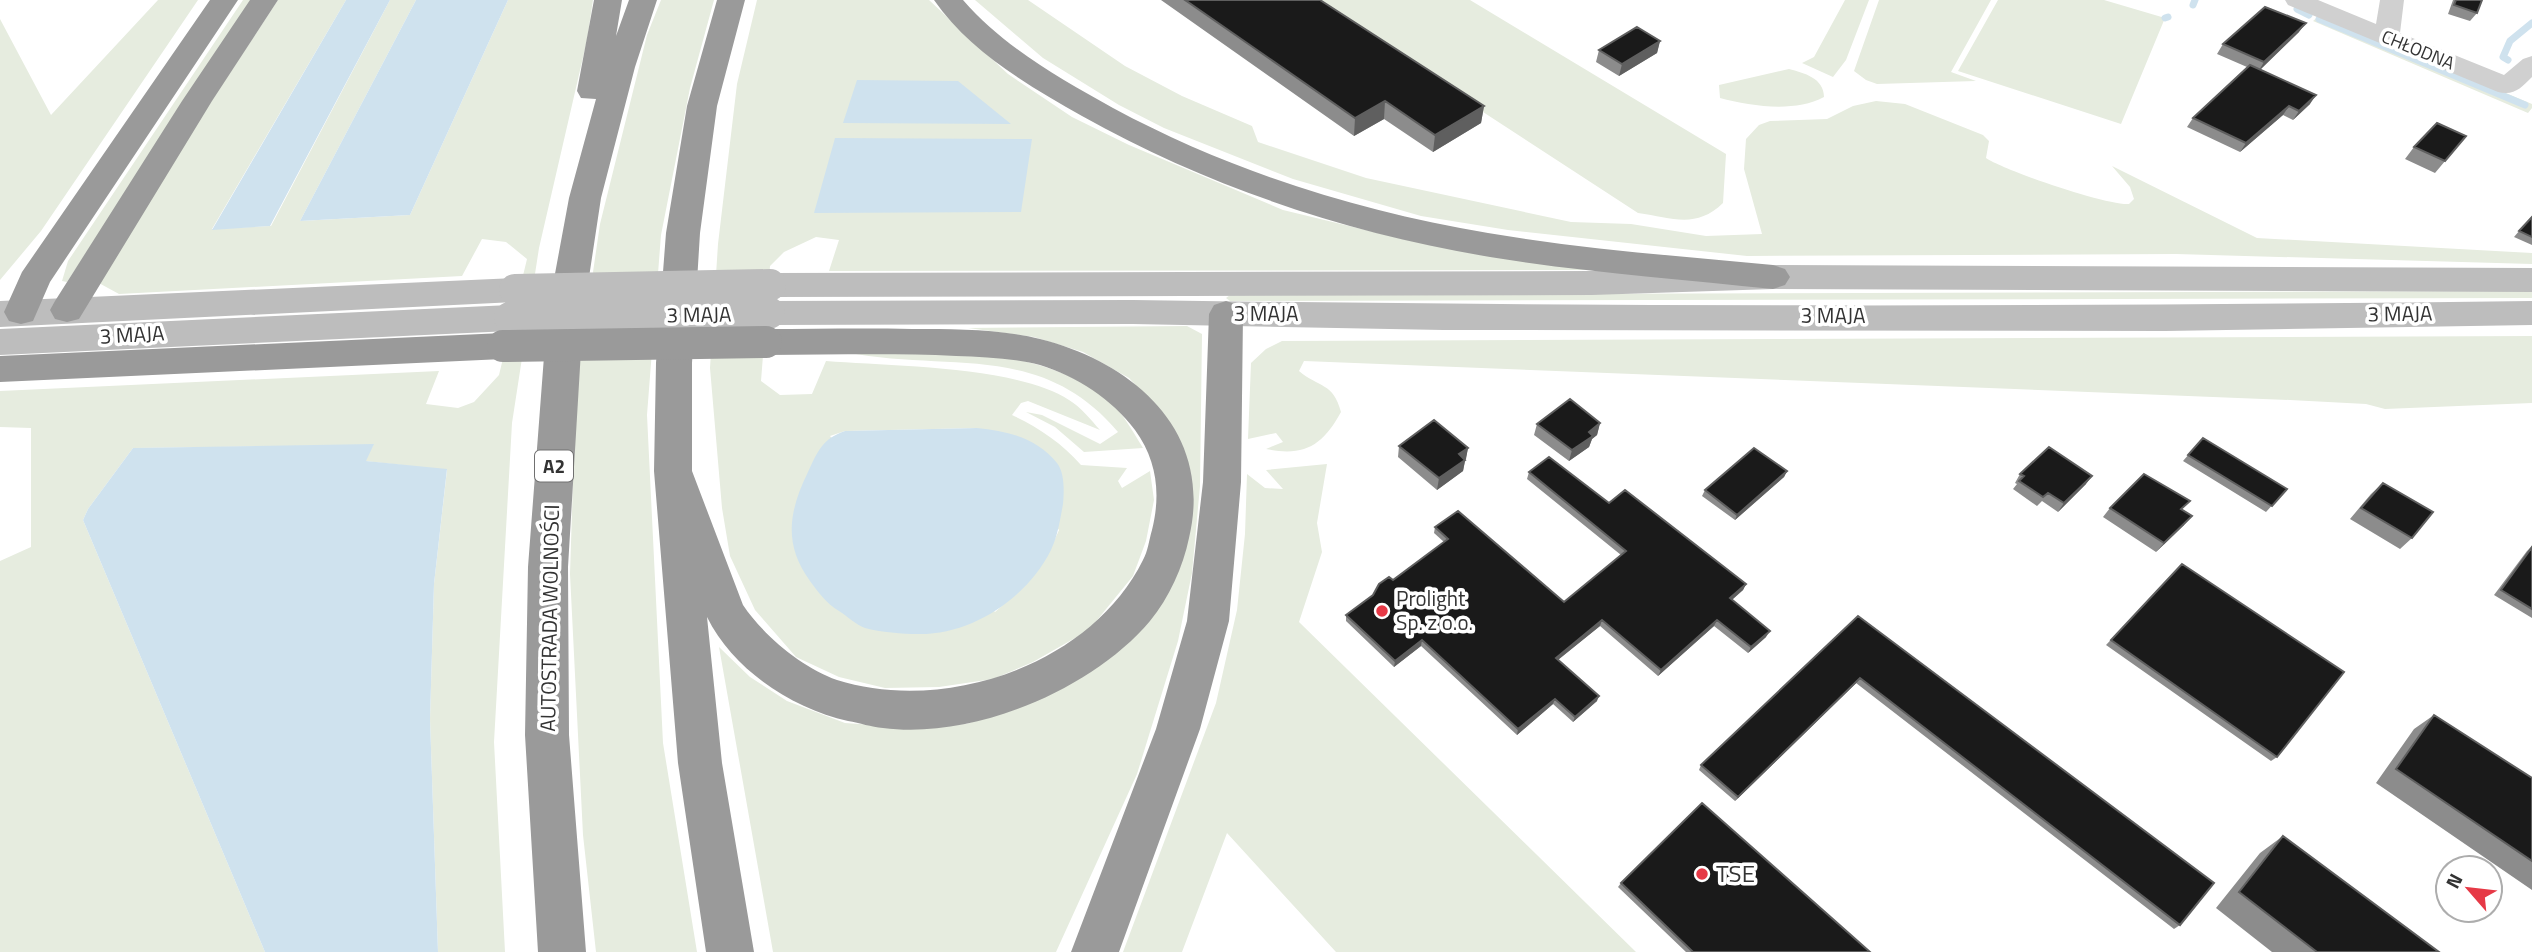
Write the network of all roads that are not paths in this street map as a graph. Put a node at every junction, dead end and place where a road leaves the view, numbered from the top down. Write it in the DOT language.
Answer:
graph roads {
  1 [pos="224,0"];
  2 [pos="264,0"];
  3 [pos="608,0"];
  4 [pos="643,0"];
  5 [pos="731,0"];
  6 [pos="948,0"];
  7 [pos="2297,0"];
  8 [pos="2392,0"];
  9 [pos="2387,37"];
  10 [pos="2532,64"];
  11 [pos="585,198"];
  12 [pos="1773,278"];
  13 [pos="2532,280"];
  14 [pos="1169,282"];
  15 [pos="67,310"];
  16 [pos="769,313"];
  17 [pos="2532,313"];
  18 [pos="1226,314"];
  19 [pos="509,318"];
  20 [pos="12,327"];
  21 [pos="0,369"];
  22 [pos="673,471"];
  23 [pos="562,952"];
  24 [pos="730,952"];
  25 [pos="1095,952"];
  1 -- 20 [label="highway"];
  2 -- 15 [label="highway"];
  3 -- 11 [label="highway"];
  4 -- 11 [label="highway, AUTOSTRADA WOLNOŚCI / A2"];
  5 -- 22 [label="highway"];
  6 -- 12 [label="highway"];
  7 -- 9 [label="street, CHŁODNA"];
  8 -- 9 [label="street"];
  9 -- 10 [label="street, CHŁODNA"];
  11 -- 23 [label="highway, AUTOSTRADA WOLNOŚCI / A2"];
  12 -- 13 [label="main road, 3 MAJA"];
  12 -- 14 [label="main road, 3 MAJA"];
  14 -- 16 [label="main road, 3 MAJA"];
  14 -- 18 [label="main road"];
  15 -- 19 [label="main road, 3 MAJA"];
  15 -- 20 [label="main road"];
  16 -- 18 [label="main road, 3 MAJA"];
  16 -- 19 [label="highway, bridge"];
  16 -- 19 [label="main road, 3 MAJA, bridge"];
  16 -- 22 [label="highway"];
  17 -- 18 [label="main road, 3 MAJA"];
  18 -- 25 [label="highway"];
  19 -- 20 [label="main road, 3 MAJA"];
  19 -- 21 [label="highway"];
  22 -- 24 [label="highway"];
}
